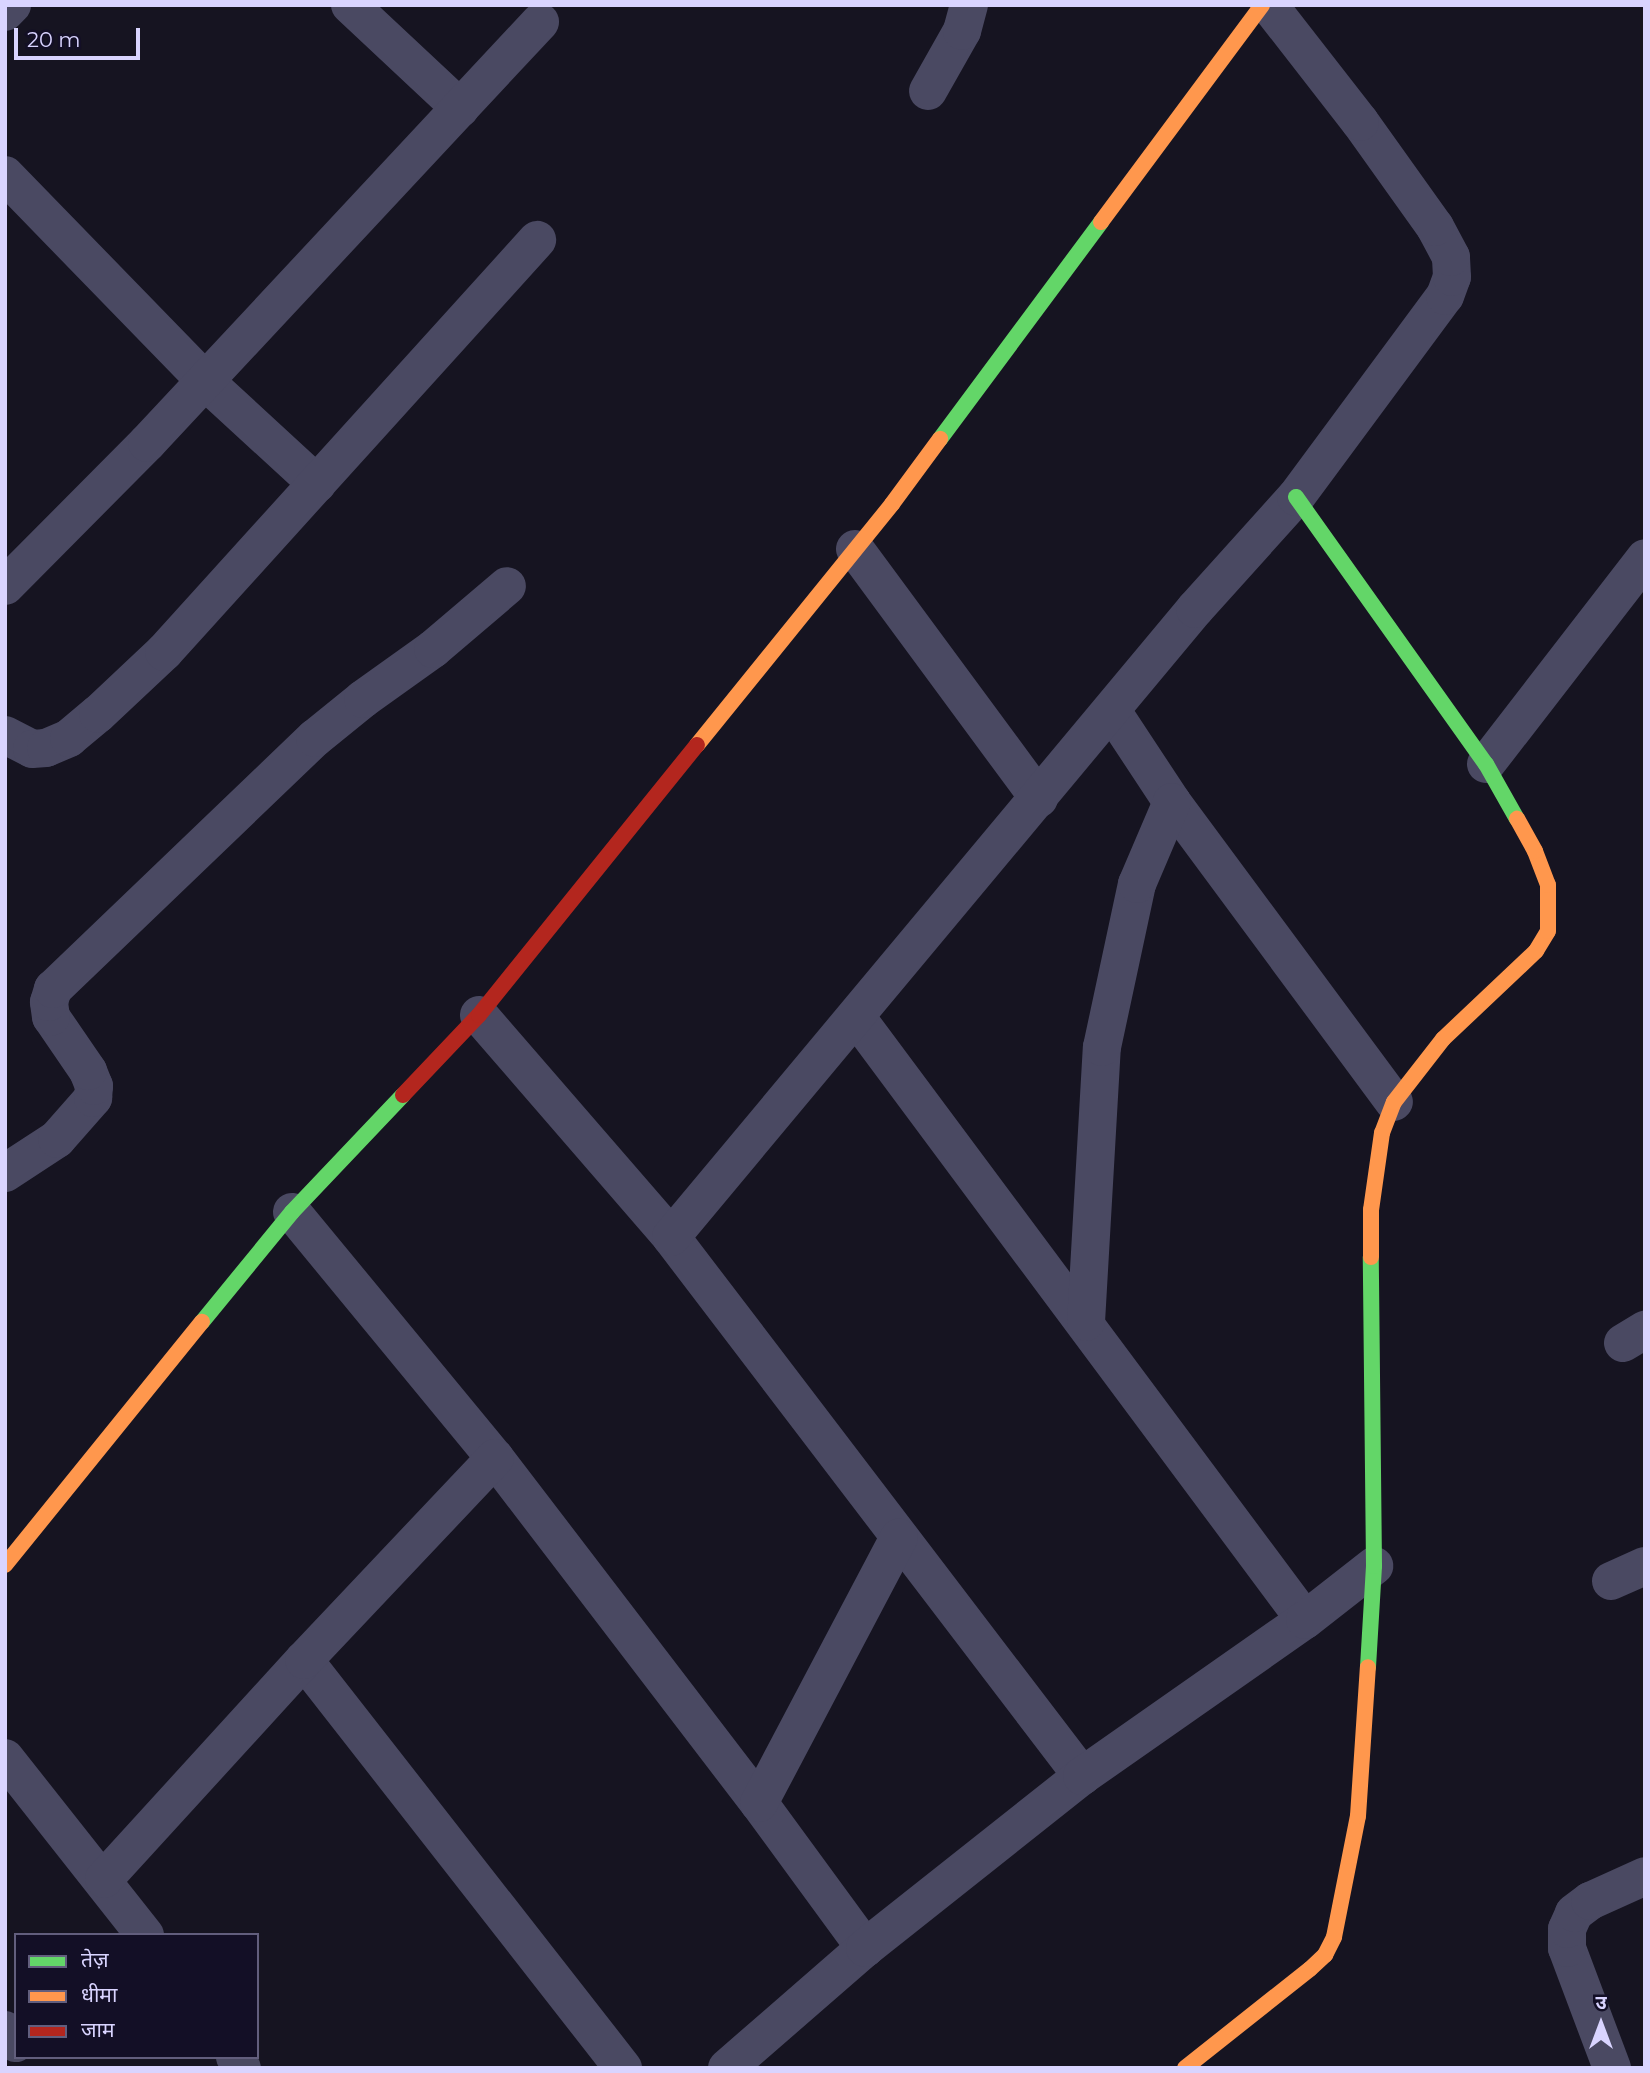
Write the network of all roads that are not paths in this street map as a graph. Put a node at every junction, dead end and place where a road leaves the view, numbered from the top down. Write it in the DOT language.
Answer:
graph roads {
  1 [pos="12,5"];
  2 [pos="350,5"];
  3 [pos="969,5"];
  4 [pos="1262,5"];
  5 [pos="1269,5"];
  6 [pos="5,12"];
  7 [pos="540,22"];
  8 [pos="928,91"];
  9 [pos="460,108"];
  10 [pos="5,175"];
  11 [pos="537,240"];
  12 [pos="205,381"];
  13 [pos="317,484"];
  14 [pos="1296,497"];
  15 [pos="855,549"];
  16 [pos="1645,558"];
  17 [pos="5,586"];
  18 [pos="507,586"];
  19 [pos="1112,711"];
  20 [pos="5,735"];
  21 [pos="1486,764"];
  22 [pos="1039,799"];
  23 [pos="1172,802"];
  24 [pos="479,1015"];
  25 [pos="857,1018"];
  26 [pos="1394,1102"];
  27 [pos="5,1173"];
  28 [pos="292,1212"];
  29 [pos="671,1237"];
  30 [pos="1086,1322"];
  31 [pos="495,1458"];
  32 [pos="899,1538"];
  33 [pos="5,1565"];
  34 [pos="1374,1566"];
  35 [pos="1305,1620"];
  36 [pos="304,1660"];
  37 [pos="5,1758"];
  38 [pos="1082,1776"];
  39 [pos="760,1803"];
  40 [pos="1645,1876"];
  41 [pos="104,1879"];
  42 [pos="144,1933"];
  43 [pos="865,1948"];
  44 [pos="623,2068"];
  45 [pos="727,2068"];
  46 [pos="1185,2068"];
  47 [pos="1612,2068"];
  1 -- 6 [label="street"];
  2 -- 9 [label="street"];
  3 -- 8 [label="street"];
  4 -- 15 [label="street"];
  5 -- 14 [label="street"];
  7 -- 9 [label="street"];
  9 -- 12 [label="street"];
  10 -- 12 [label="street"];
  11 -- 13 [label="street"];
  12 -- 13 [label="street"];
  12 -- 17 [label="street"];
  13 -- 20 [label="street"];
  14 -- 19 [label="street"];
  14 -- 21 [label="street"];
  15 -- 22 [label="street"];
  15 -- 24 [label="street"];
  16 -- 21 [label="street"];
  18 -- 27 [label="street"];
  19 -- 22 [label="street"];
  19 -- 23 [label="street"];
  21 -- 26 [label="street"];
  22 -- 25 [label="street"];
  23 -- 26 [label="street"];
  23 -- 30 [label="street"];
  24 -- 28 [label="street"];
  24 -- 29 [label="street"];
  25 -- 29 [label="street"];
  25 -- 30 [label="street"];
  26 -- 34 [label="street"];
  28 -- 31 [label="street"];
  28 -- 33 [label="street"];
  29 -- 32 [label="street"];
  30 -- 35 [label="street"];
  31 -- 36 [label="street"];
  31 -- 39 [label="street"];
  32 -- 38 [label="street"];
  32 -- 39 [label="street"];
  34 -- 35 [label="street"];
  34 -- 46 [label="street"];
  35 -- 38 [label="street"];
  36 -- 41 [label="street"];
  36 -- 44 [label="street"];
  37 -- 41 [label="street"];
  38 -- 43 [label="street"];
  39 -- 43 [label="street"];
  40 -- 47 [label="street"];
  41 -- 42 [label="street"];
  43 -- 45 [label="street"];
}
